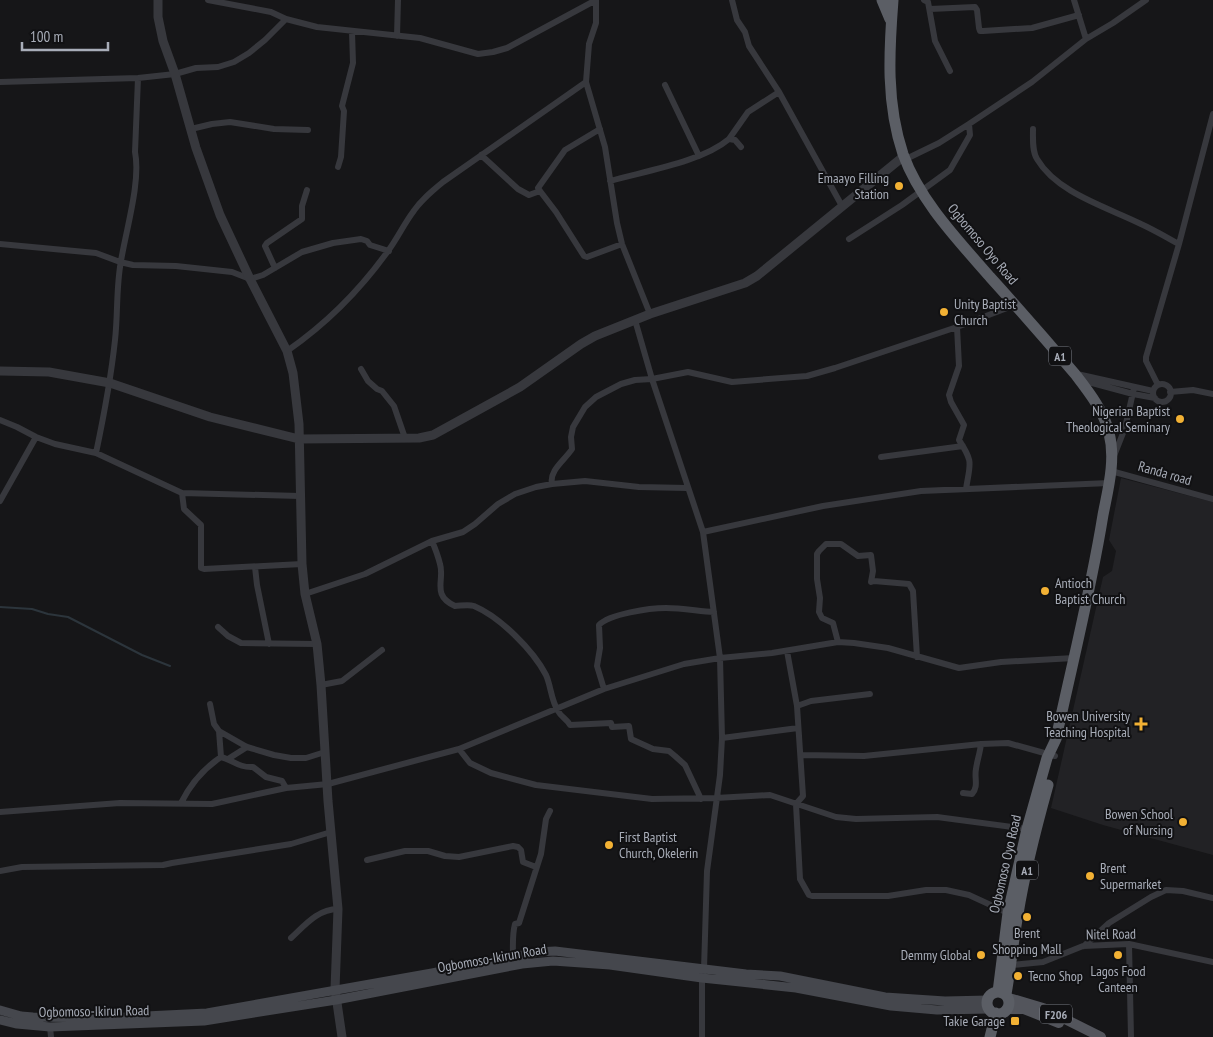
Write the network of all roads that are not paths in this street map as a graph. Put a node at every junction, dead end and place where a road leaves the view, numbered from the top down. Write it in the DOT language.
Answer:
graph roads {
  1 [pos="158,0"];
  2 [pos="208,0"];
  3 [pos="398,0"];
  4 [pos="596,0"];
  5 [pos="732,0"];
  6 [pos="882,0"];
  7 [pos="893,0"];
  8 [pos="924,0"];
  9 [pos="1074,0"];
  10 [pos="1146,0"];
  11 [pos="930,9"];
  12 [pos="1079,15"];
  13 [pos="286,19"];
  14 [pos="891,22"];
  15 [pos="352,32"];
  16 [pos="397,36"];
  17 [pos="1086,39"];
  18 [pos="950,71"];
  19 [pos="175,74"];
  20 [pos="138,78"];
  21 [pos="0,82"];
  22 [pos="586,82"];
  23 [pos="665,85"];
  24 [pos="779,92"];
  25 [pos="1213,114"];
  26 [pos="969,124"];
  27 [pos="191,129"];
  28 [pos="600,129"];
  29 [pos="1033,129"];
  30 [pos="308,130"];
  31 [pos="729,139"];
  32 [pos="741,147"];
  33 [pos="481,155"];
  34 [pos="699,156"];
  35 [pos="905,158"];
  36 [pos="338,167"];
  37 [pos="610,181"];
  38 [pos="307,190"];
  39 [pos="922,190"];
  40 [pos="540,191"];
  41 [pos="842,206"];
  42 [pos="849,238"];
  43 [pos="0,244"];
  44 [pos="622,244"];
  45 [pos="1179,244"];
  46 [pos="388,251"];
  47 [pos="120,262"];
  48 [pos="276,268"];
  49 [pos="250,279"];
  50 [pos="1015,305"];
  51 [pos="650,314"];
  52 [pos="635,320"];
  53 [pos="957,327"];
  54 [pos="287,351"];
  55 [pos="361,369"];
  56 [pos="0,371"];
  57 [pos="1078,377"];
  58 [pos="652,379"];
  59 [pos="110,383"];
  60 [pos="1158,385"];
  61 [pos="1134,391"];
  62 [pos="1170,392"];
  63 [pos="1213,394"];
  64 [pos="1154,395"];
  65 [pos="0,420"];
  66 [pos="36,437"];
  67 [pos="405,438"];
  68 [pos="299,439"];
  69 [pos="963,446"];
  70 [pos="96,453"];
  71 [pos="881,457"];
  72 [pos="1111,467"];
  73 [pos="552,484"];
  74 [pos="1108,484"];
  75 [pos="687,488"];
  76 [pos="966,489"];
  77 [pos="182,494"];
  78 [pos="300,496"];
  79 [pos="1213,499"];
  80 [pos="0,501"];
  81 [pos="703,532"];
  82 [pos="432,541"];
  83 [pos="302,564"];
  84 [pos="255,567"];
  85 [pos="305,594"];
  86 [pos="714,612"];
  87 [pos="218,628"];
  88 [pos="838,642"];
  89 [pos="269,644"];
  90 [pos="317,644"];
  91 [pos="382,650"];
  92 [pos="787,650"];
  93 [pos="917,656"];
  94 [pos="720,658"];
  95 [pos="1074,658"];
  96 [pos="321,684"];
  97 [pos="604,689"];
  98 [pos="870,694"];
  99 [pos="210,704"];
  100 [pos="797,706"];
  101 [pos="556,708"];
  102 [pos="798,728"];
  103 [pos="219,731"];
  104 [pos="722,738"];
  105 [pos="981,744"];
  106 [pos="247,747"];
  107 [pos="459,749"];
  108 [pos="325,752"];
  109 [pos="1053,752"];
  110 [pos="801,755"];
  111 [pos="225,758"];
  112 [pos="328,784"];
  113 [pos="286,788"];
  114 [pos="963,793"];
  115 [pos="716,798"];
  116 [pos="701,799"];
  117 [pos="181,803"];
  118 [pos="796,804"];
  119 [pos="550,811"];
  120 [pos="0,812"];
  121 [pos="1027,829"];
  122 [pos="331,832"];
  123 [pos="366,860"];
  124 [pos="536,867"];
  125 [pos="0,871"];
  126 [pos="1213,898"];
  127 [pos="338,909"];
  128 [pos="1008,914"];
  129 [pos="291,938"];
  130 [pos="1129,944"];
  131 [pos="1083,946"];
  132 [pos="513,957"];
  133 [pos="1213,962"];
  134 [pos="1012,965"];
  135 [pos="703,973"];
  136 [pos="335,989"];
  137 [pos="1005,998"];
  138 [pos="336,1000"];
  139 [pos="991,1007"];
  140 [pos="0,1010"];
  141 [pos="0,1020"];
  142 [pos="50,1027"];
  143 [pos="51,1037"];
  144 [pos="342,1037"];
  145 [pos="702,1037"];
  146 [pos="990,1037"];
  147 [pos="1086,1037"];
  148 [pos="1101,1037"];
  149 [pos="1131,1037"];
  1 -- 19 [label="street"];
  2 -- 13 [label="street"];
  3 -- 16 [label="street"];
  4 -- 16 [label="street"];
  4 -- 22 [label="street"];
  5 -- 24 [label="street"];
  6 -- 14 [label="highway"];
  7 -- 14 [label="highway, Ogbomoso Oyo Road / A1"];
  8 -- 11 [label="street"];
  9 -- 12 [label="street"];
  10 -- 17 [label="street"];
  11 -- 12 [label="street"];
  11 -- 18 [label="street"];
  12 -- 17 [label="street"];
  13 -- 15 [label="street"];
  13 -- 19 [label="street"];
  14 -- 35 [label="highway, Ogbomoso Oyo Road / A1"];
  15 -- 16 [label="street"];
  15 -- 36 [label="street"];
  17 -- 26 [label="street"];
  19 -- 20 [label="street"];
  19 -- 27 [label="street"];
  20 -- 21 [label="street"];
  20 -- 47 [label="street"];
  22 -- 28 [label="street"];
  22 -- 33 [label="street"];
  23 -- 34 [label="street"];
  24 -- 31 [label="street"];
  24 -- 41 [label="street"];
  25 -- 45 [label="street"];
  26 -- 35 [label="street"];
  26 -- 39 [label="street"];
  27 -- 30 [label="street"];
  27 -- 49 [label="street"];
  28 -- 37 [label="street"];
  28 -- 40 [label="street"];
  29 -- 45 [label="street"];
  31 -- 32 [label="street"];
  31 -- 34 [label="street"];
  33 -- 40 [label="street"];
  33 -- 46 [label="street"];
  34 -- 37 [label="street"];
  35 -- 39 [label="highway, Ogbomoso Oyo Road / A1"];
  35 -- 41 [label="street"];
  37 -- 44 [label="street"];
  38 -- 48 [label="street"];
  39 -- 42 [label="street"];
  39 -- 50 [label="highway, Ogbomoso Oyo Road / A1"];
  40 -- 44 [label="street"];
  41 -- 51 [label="street"];
  43 -- 47 [label="street"];
  44 -- 51 [label="street"];
  45 -- 60 [label="street"];
  46 -- 48 [label="street"];
  46 -- 54 [label="street"];
  47 -- 49 [label="street"];
  47 -- 59 [label="street"];
  48 -- 49 [label="street"];
  49 -- 54 [label="street"];
  50 -- 53 [label="street"];
  50 -- 57 [label="highway, Ogbomoso Oyo Road / A1"];
  51 -- 52 [label="street"];
  52 -- 58 [label="street"];
  52 -- 67 [label="street"];
  53 -- 58 [label="street"];
  53 -- 69 [label="street"];
  54 -- 68 [label="street"];
  55 -- 67 [label="street"];
  56 -- 59 [label="street"];
  57 -- 61 [label="street"];
  57 -- 72 [label="highway, Ogbomoso Oyo Road / A1"];
  58 -- 73 [label="street"];
  58 -- 75 [label="street"];
  59 -- 68 [label="street"];
  59 -- 70 [label="street"];
  60 -- 62 [label="street"];
  60 -- 64 [label="street"];
  61 -- 64 [label="street"];
  61 -- 72 [label="street"];
  62 -- 63 [label="street"];
  62 -- 64 [label="street"];
  65 -- 66 [label="street"];
  66 -- 70 [label="street"];
  66 -- 80 [label="street"];
  67 -- 68 [label="street"];
  68 -- 78 [label="street"];
  69 -- 71 [label="street"];
  69 -- 76 [label="street"];
  70 -- 77 [label="street"];
  72 -- 74 [label="highway, Ogbomoso Oyo Road / A1"];
  72 -- 79 [label="street, Randa road"];
  73 -- 75 [label="street"];
  73 -- 82 [label="street"];
  74 -- 76 [label="street"];
  74 -- 95 [label="highway, Ogbomoso Oyo Road / A1"];
  75 -- 81 [label="street"];
  76 -- 81 [label="street"];
  77 -- 78 [label="street"];
  77 -- 84 [label="street"];
  78 -- 83 [label="street"];
  81 -- 86 [label="street"];
  82 -- 85 [label="street"];
  82 -- 101 [label="street"];
  83 -- 84 [label="street"];
  83 -- 85 [label="street"];
  84 -- 89 [label="street"];
  85 -- 90 [label="street"];
  86 -- 94 [label="street"];
  86 -- 97 [label="street"];
  87 -- 89 [label="street"];
  88 -- 92 [label="street"];
  88 -- 93 [label="street"];
  88 -- 93 [label="street"];
  89 -- 90 [label="street"];
  90 -- 96 [label="street"];
  91 -- 96 [label="street"];
  92 -- 94 [label="street"];
  92 -- 100 [label="street"];
  93 -- 95 [label="street"];
  94 -- 97 [label="street"];
  94 -- 104 [label="street"];
  95 -- 109 [label="highway, Ogbomoso Oyo Road / A1"];
  96 -- 108 [label="street"];
  97 -- 101 [label="street"];
  98 -- 100 [label="street"];
  99 -- 103 [label="street"];
  100 -- 102 [label="street"];
  101 -- 107 [label="street"];
  101 -- 116 [label="street"];
  102 -- 104 [label="street"];
  102 -- 110 [label="street"];
  103 -- 106 [label="street"];
  103 -- 111 [label="street"];
  104 -- 115 [label="street"];
  105 -- 109 [label="street"];
  105 -- 110 [label="street"];
  105 -- 114 [label="street"];
  106 -- 108 [label="street"];
  106 -- 111 [label="street"];
  107 -- 112 [label="street"];
  107 -- 116 [label="street"];
  108 -- 112 [label="street"];
  109 -- 121 [label="highway, Ogbomoso Oyo Road / A1"];
  109 -- 134 [label="highway, Ogbomoso Oyo Road / A1"];
  110 -- 118 [label="street"];
  111 -- 113 [label="street"];
  111 -- 117 [label="street"];
  112 -- 113 [label="street"];
  112 -- 122 [label="street"];
  113 -- 117 [label="street"];
  115 -- 116 [label="street"];
  115 -- 118 [label="street"];
  115 -- 135 [label="street"];
  117 -- 120 [label="street"];
  118 -- 121 [label="street"];
  118 -- 128 [label="street"];
  119 -- 124 [label="street"];
  121 -- 128 [label="highway, Ogbomoso Oyo Road / A1"];
  122 -- 125 [label="street"];
  122 -- 127 [label="street"];
  123 -- 124 [label="street"];
  124 -- 132 [label="street"];
  126 -- 131 [label="street"];
  127 -- 129 [label="street"];
  127 -- 136 [label="street"];
  128 -- 137 [label="highway, Ogbomoso Oyo Road / A1"];
  130 -- 131 [label="street, Nitel Road"];
  130 -- 133 [label="street, Nitel Road"];
  130 -- 149 [label="street"];
  131 -- 134 [label="street, Nitel Road"];
  132 -- 135 [label="main road, Ogbomoso-Ikirun Road"];
  132 -- 136 [label="main road, Ogbomoso-Ikirun Road"];
  134 -- 137 [label="highway, Ogbomoso Oyo Road / A1"];
  135 -- 138 [label="main road, Ogbomoso-Ikirun Road"];
  135 -- 139 [label="main road, Ogbomoso-Ikirun Road"];
  135 -- 145 [label="street"];
  136 -- 138 [label="street"];
  136 -- 140 [label="main road, Ogbomoso-Ikirun Road"];
  137 -- 139 [label="highway"];
  137 -- 139 [label="highway"];
  137 -- 147 [label="main road, F206"];
  137 -- 148 [label="main road, F206"];
  138 -- 142 [label="main road, Ogbomoso-Ikirun Road"];
  138 -- 144 [label="street"];
  139 -- 146 [label="highway"];
  141 -- 142 [label="main road, Ogbomoso-Ikirun Road"];
  142 -- 143 [label="street"];
}
